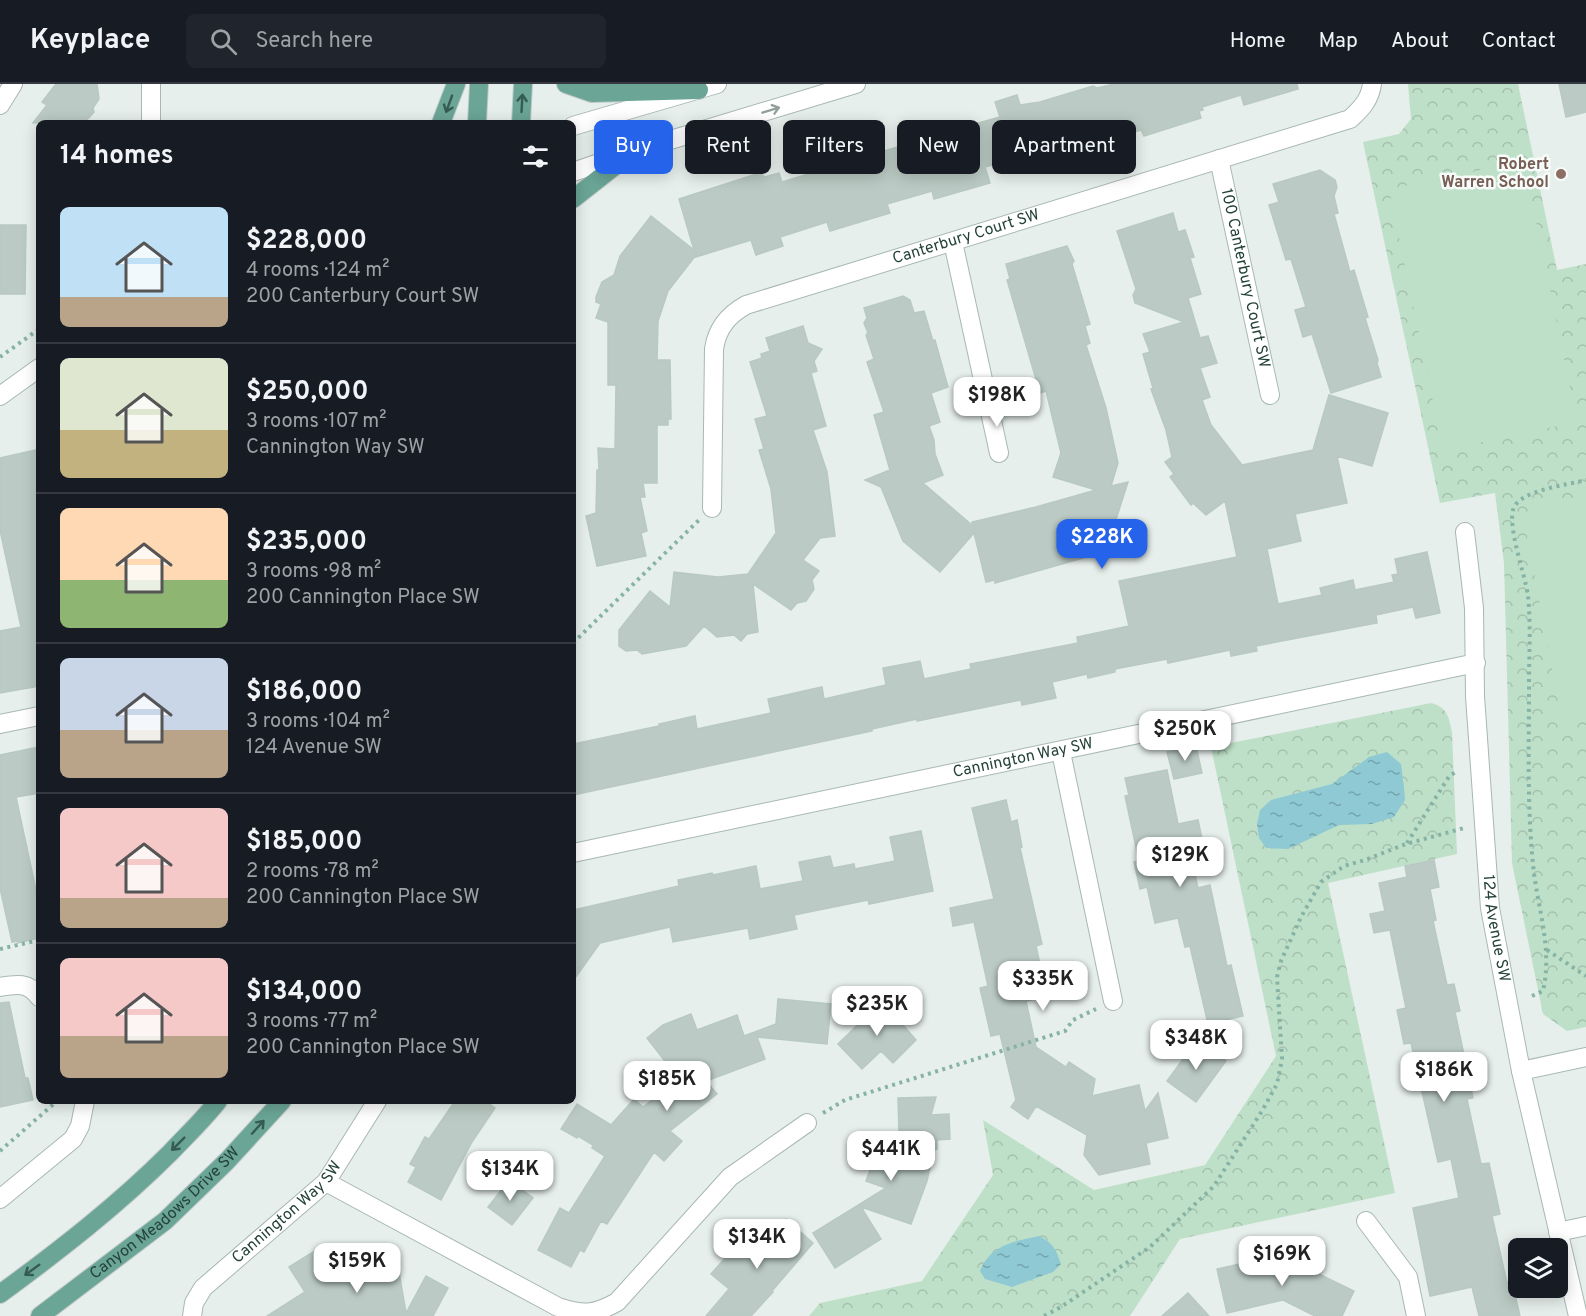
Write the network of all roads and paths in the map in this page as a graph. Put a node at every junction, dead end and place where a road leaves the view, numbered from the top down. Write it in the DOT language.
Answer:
graph roads {
  1 [pos="13,84"];
  2 [pos="151,84"];
  3 [pos="456,84"];
  4 [pos="479,84"];
  5 [pos="523,84"];
  6 [pos="566,84"];
  7 [pos="856,84"];
  8 [pos="1372,84"];
  9 [pos="708,87"];
  10 [pos="0,105"];
  11 [pos="151,120"];
  12 [pos="442,120"];
  13 [pos="477,120"];
  14 [pos="521,120"];
  15 [pos="576,125"];
  16 [pos="673,139"];
  17 [pos="1219,159"];
  18 [pos="594,165"];
  19 [pos="576,171"];
  20 [pos="605,174"];
  21 [pos="576,197"];
  22 [pos="953,242"];
  23 [pos="36,331"];
  24 [pos="0,357"];
  25 [pos="36,370"];
  26 [pos="0,396"];
  27 [pos="1270,396"];
  28 [pos="999,453"];
  29 [pos="1586,480"];
  30 [pos="712,508"];
  31 [pos="1465,532"];
  32 [pos="576,641"];
  33 [pos="1476,663"];
  34 [pos="36,717"];
  35 [pos="0,724"];
  36 [pos="1061,752"];
  37 [pos="1457,772"];
  38 [pos="1484,825"];
  39 [pos="1406,844"];
  40 [pos="576,852"];
  41 [pos="36,941"];
  42 [pos="0,949"];
  43 [pos="1547,950"];
  44 [pos="1586,976"];
  45 [pos="0,987"];
  46 [pos="36,994"];
  47 [pos="1532,996"];
  48 [pos="1113,1001"];
  49 [pos="1586,1057"];
  50 [pos="1521,1071"];
  51 [pos="54,1104"];
  52 [pos="85,1104"];
  53 [pos="216,1104"];
  54 [pos="279,1104"];
  55 [pos="375,1104"];
  56 [pos="807,1123"];
  57 [pos="0,1151"];
  58 [pos="326,1182"];
  59 [pos="0,1199"];
  60 [pos="1366,1221"];
  61 [pos="1586,1226"];
  62 [pos="1558,1232"];
  63 [pos="0,1294"];
  64 [pos="40,1316"];
  65 [pos="192,1316"];
  66 [pos="1044,1316"];
  67 [pos="1416,1316"];
  68 [pos="1578,1316"];
  1 -- 10 [label="street"];
  2 -- 11 [label="street"];
  3 -- 12 [label="main road, one-way"];
  4 -- 13 [label="main road"];
  14 -- 5 [label="main road, one-way"];
  6 -- 9 [label="main road"];
  16 -- 7 [label="street, one-way"];
  8 -- 17 [label="street, Canterbury Court SW"];
  9 -- 15 [label="street"];
  17 -- 22 [label="street, Canterbury Court SW"];
  17 -- 27 [label="street, 100 Canterbury Court SW"];
  18 -- 19 [label="street"];
  20 -- 21 [label="main road"];
  22 -- 28 [label="street"];
  22 -- 30 [label="street, Canterbury Court SW"];
  23 -- 24 [label="path"];
  25 -- 26 [label="street"];
  29 -- 43 [label="path"];
  30 -- 32 [label="path"];
  31 -- 33 [label="street, 124 Avenue SW"];
  33 -- 36 [label="street, Cannington Way SW"];
  33 -- 38 [label="street, 124 Avenue SW"];
  34 -- 35 [label="street"];
  36 -- 40 [label="street, Cannington Way SW"];
  36 -- 48 [label="street"];
  37 -- 39 [label="path"];
  38 -- 39 [label="path"];
  38 -- 50 [label="street, 124 Avenue SW"];
  39 -- 66 [label="path"];
  41 -- 42 [label="path"];
  43 -- 44 [label="path"];
  43 -- 47 [label="path"];
  45 -- 46 [label="street"];
  48 -- 56 [label="path"];
  49 -- 50 [label="street"];
  50 -- 62 [label="street, 124 Avenue SW"];
  51 -- 57 [label="path"];
  52 -- 59 [label="street"];
  53 -- 63 [label="main road, one-way"];
  64 -- 54 [label="main road, Canyon Meadows Drive SW, one-way"];
  55 -- 58 [label="street, Cannington Way SW"];
  56 -- 58 [label="street"];
  58 -- 65 [label="street, Cannington Way SW"];
  60 -- 67 [label="street"];
  61 -- 62 [label="street"];
  62 -- 68 [label="street, 124 Avenue SW"];
}
